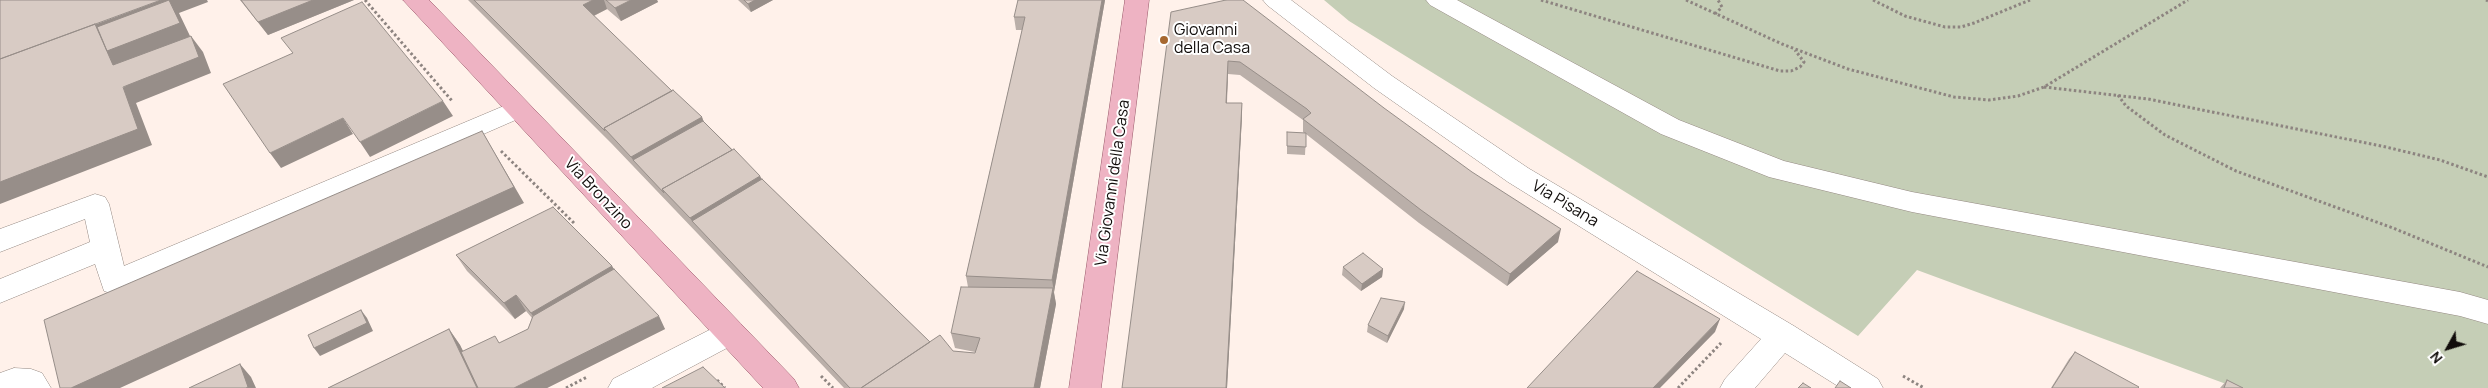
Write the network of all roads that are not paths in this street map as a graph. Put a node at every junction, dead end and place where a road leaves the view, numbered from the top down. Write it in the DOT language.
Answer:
graph roads {
  1 [pos="414,0"];
  2 [pos="1137,0"];
  3 [pos="1275,0"];
  4 [pos="1438,0"];
  5 [pos="518,109"];
  6 [pos="0,242"];
  7 [pos="106,247"];
  8 [pos="0,291"];
  9 [pos="2488,312"];
  10 [pos="729,332"];
  11 [pos="1783,335"];
  12 [pos="1083,380"];
  13 [pos="0,386"];
  14 [pos="35,388"];
  15 [pos="624,388"];
  16 [pos="782,388"];
  17 [pos="1736,388"];
  18 [pos="1867,388"];
  1 -- 5 [label="main road, Via Bronzino"];
  2 -- 12 [label="main road, Via Giovanni della Casa"];
  3 -- 11 [label="street, Via Pisana"];
  4 -- 9 [label="street"];
  5 -- 7 [label="street"];
  5 -- 10 [label="main road, Via Bronzino"];
  6 -- 7 [label="street"];
  7 -- 8 [label="street"];
  10 -- 15 [label="street"];
  10 -- 16 [label="main road, Via Bronzino"];
  11 -- 17 [label="street"];
  11 -- 18 [label="street, Via Pisana"];
  13 -- 14 [label="street"];
}
